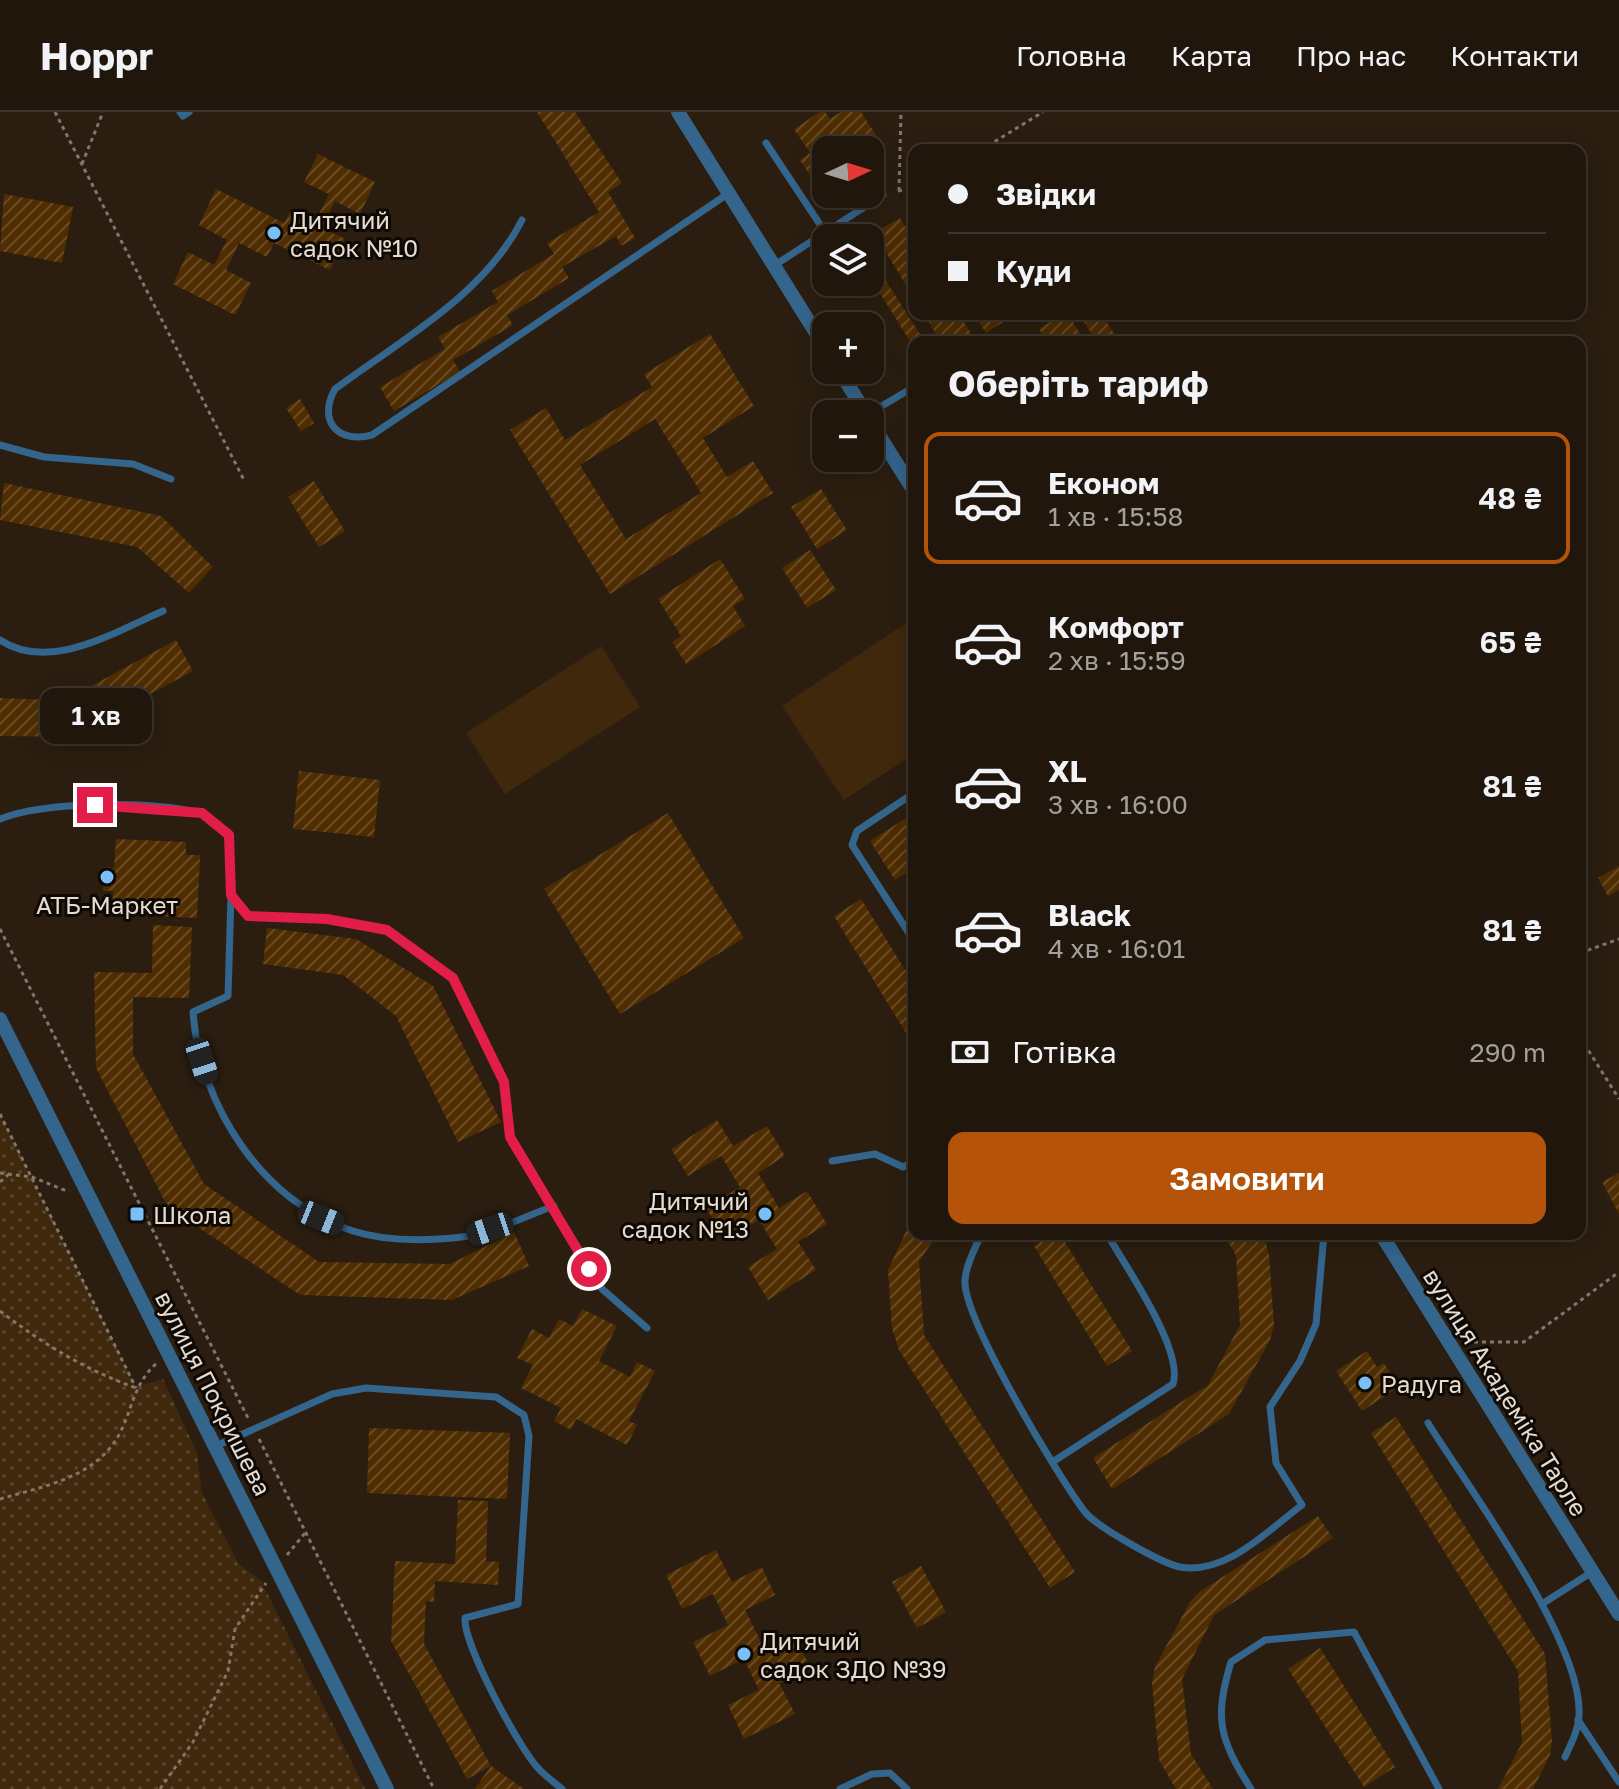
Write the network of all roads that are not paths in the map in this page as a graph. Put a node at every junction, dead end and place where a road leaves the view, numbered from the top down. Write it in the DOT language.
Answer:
graph roads {
  1 [pos="180,112"];
  2 [pos="189,112"];
  3 [pos="678,112"];
  4 [pos="766,143"];
  5 [pos="729,193"];
  6 [pos="863,208"];
  7 [pos="522,220"];
  8 [pos="820,224"];
  9 [pos="838,224"];
  10 [pos="812,241"];
  11 [pos="775,265"];
  12 [pos="812,326"];
  13 [pos="908,390"];
  14 [pos="884,404"];
  15 [pos="884,443"];
  16 [pos="0,445"];
  17 [pos="171,479"];
  18 [pos="908,481"];
  19 [pos="163,611"];
  20 [pos="0,640"];
  21 [pos="908,797"];
  22 [pos="0,819"];
  23 [pos="231,895"];
  24 [pos="908,932"];
  25 [pos="0,1019"];
  26 [pos="832,1161"];
  27 [pos="908,1165"];
  28 [pos="554,1206"];
  29 [pos="980,1240"];
  30 [pos="1110,1240"];
  31 [pos="1323,1240"];
  32 [pos="1385,1240"];
  33 [pos="647,1328"];
  34 [pos="1428,1423"];
  35 [pos="216,1446"];
  36 [pos="1054,1461"];
  37 [pos="1592,1572"];
  38 [pos="1542,1604"];
  39 [pos="1619,1614"];
  40 [pos="1578,1720"];
  41 [pos="1565,1757"];
  42 [pos="1619,1782"];
  43 [pos="387,1789"];
  44 [pos="562,1789"];
  45 [pos="840,1789"];
  46 [pos="907,1789"];
  47 [pos="1251,1789"];
  48 [pos="1439,1789"];
  1 -- 2 [label="lane"];
  3 -- 5 [label="street"];
  4 -- 8 [label="lane"];
  5 -- 7 [label="lane"];
  5 -- 11 [label="street"];
  6 -- 9 [label="lane"];
  10 -- 11 [label="lane"];
  11 -- 12 [label="street"];
  13 -- 14 [label="lane"];
  15 -- 18 [label="street"];
  16 -- 17 [label="lane"];
  19 -- 20 [label="lane"];
  21 -- 24 [label="lane"];
  22 -- 23 [label="lane"];
  23 -- 28 [label="lane"];
  23 -- 28 [label="lane"];
  25 -- 35 [label="street, вулиця Покришева"];
  26 -- 27 [label="lane"];
  28 -- 33 [label="lane"];
  29 -- 36 [label="lane"];
  30 -- 36 [label="lane"];
  31 -- 36 [label="lane"];
  32 -- 37 [label="street, вулиця Академіка Тарле"];
  34 -- 38 [label="lane"];
  35 -- 43 [label="street, вулиця Покришева"];
  35 -- 44 [label="lane"];
  37 -- 38 [label="lane"];
  37 -- 39 [label="street, вулиця Академіка Тарле"];
  38 -- 40 [label="lane"];
  40 -- 41 [label="lane"];
  40 -- 42 [label="lane"];
  45 -- 46 [label="lane"];
  47 -- 48 [label="lane"];
}
